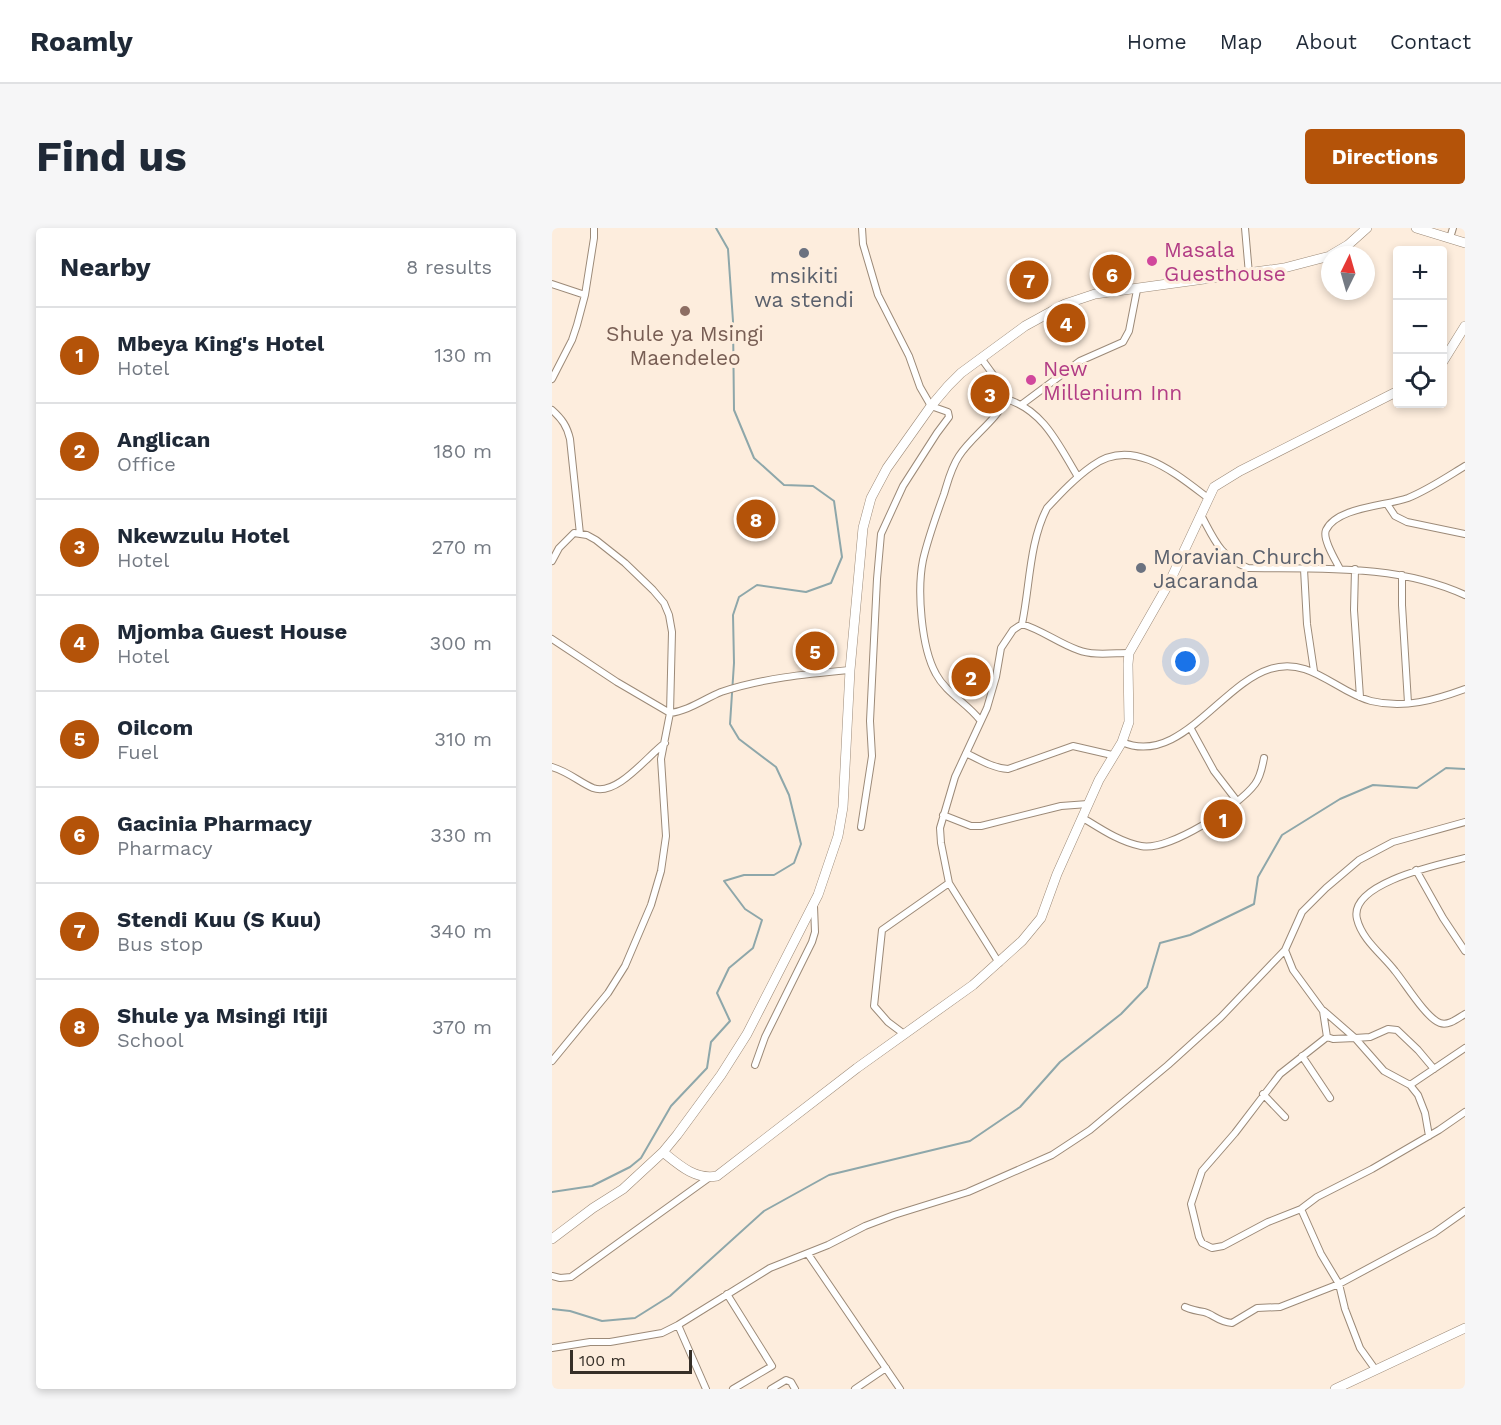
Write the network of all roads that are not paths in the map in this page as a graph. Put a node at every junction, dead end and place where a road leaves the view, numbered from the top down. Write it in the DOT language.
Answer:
graph roads {
  1 [pos="594,228"];
  2 [pos="862,228"];
  3 [pos="1245,228"];
  4 [pos="1367,228"];
  5 [pos="1416,228"];
  6 [pos="1451,233"];
  7 [pos="1465,243"];
  8 [pos="1346,246"];
  9 [pos="1321,258"];
  10 [pos="1249,274"];
  11 [pos="552,284"];
  12 [pos="1137,290"];
  13 [pos="585,295"];
  14 [pos="1465,326"];
  15 [pos="1447,356"];
  16 [pos="981,358"];
  17 [pos="552,379"];
  18 [pos="1393,394"];
  19 [pos="1006,399"];
  20 [pos="1021,405"];
  21 [pos="931,406"];
  22 [pos="552,410"];
  23 [pos="1465,466"];
  24 [pos="1078,477"];
  25 [pos="1208,498"];
  26 [pos="1387,504"];
  27 [pos="1200,514"];
  28 [pos="580,534"];
  29 [pos="1465,534"];
  30 [pos="552,561"];
  31 [pos="1304,569"];
  32 [pos="1340,569"];
  33 [pos="1355,569"];
  34 [pos="1402,575"];
  35 [pos="1465,596"];
  36 [pos="1022,624"];
  37 [pos="552,639"];
  38 [pos="1129,653"];
  39 [pos="850,670"];
  40 [pos="1314,671"];
  41 [pos="1465,689"];
  42 [pos="1360,697"];
  43 [pos="1408,703"];
  44 [pos="670,713"];
  45 [pos="980,720"];
  46 [pos="1191,729"];
  47 [pos="1122,742"];
  48 [pos="666,743"];
  49 [pos="966,753"];
  50 [pos="1112,755"];
  51 [pos="1264,758"];
  52 [pos="552,767"];
  53 [pos="1237,801"];
  54 [pos="1088,804"];
  55 [pos="943,815"];
  56 [pos="1083,818"];
  57 [pos="1465,822"];
  58 [pos="861,827"];
  59 [pos="1465,858"];
  60 [pos="1416,870"];
  61 [pos="949,883"];
  62 [pos="813,905"];
  63 [pos="1285,950"];
  64 [pos="1465,951"];
  65 [pos="999,963"];
  66 [pos="1323,1011"];
  67 [pos="1465,1014"];
  68 [pos="904,1034"];
  69 [pos="1327,1037"];
  70 [pos="1355,1038"];
  71 [pos="1465,1048"];
  72 [pos="1302,1056"];
  73 [pos="552,1061"];
  74 [pos="754,1065"];
  75 [pos="1434,1069"];
  76 [pos="1410,1085"];
  77 [pos="1263,1094"];
  78 [pos="1330,1098"];
  79 [pos="1465,1112"];
  80 [pos="1285,1118"];
  81 [pos="1429,1136"];
  82 [pos="663,1152"];
  83 [pos="710,1177"];
  84 [pos="1300,1209"];
  85 [pos="1465,1211"];
  86 [pos="552,1239"];
  87 [pos="808,1254"];
  88 [pos="552,1276"];
  89 [pos="1339,1284"];
  90 [pos="727,1294"];
  91 [pos="1185,1306"];
  92 [pos="678,1325"];
  93 [pos="1465,1328"];
  94 [pos="552,1348"];
  95 [pos="886,1368"];
  96 [pos="1375,1370"];
  97 [pos="706,1389"];
  98 [pos="733,1389"];
  99 [pos="771,1389"];
  100 [pos="795,1389"];
  101 [pos="855,1389"];
  102 [pos="900,1389"];
  103 [pos="1335,1389"];
  1 -- 13 [label="street"];
  2 -- 21 [label="street"];
  3 -- 10 [label="street"];
  4 -- 8 [label="main road"];
  5 -- 6 [label="main road"];
  6 -- 7 [label="main road"];
  9 -- 10 [label="main road"];
  10 -- 12 [label="main road"];
  11 -- 13 [label="street"];
  12 -- 16 [label="main road"];
  12 -- 20 [label="street"];
  13 -- 17 [label="street"];
  14 -- 15 [label="main road"];
  16 -- 19 [label="street"];
  16 -- 21 [label="main road"];
  18 -- 25 [label="main road"];
  19 -- 20 [label="street"];
  19 -- 45 [label="street"];
  20 -- 24 [label="street"];
  21 -- 39 [label="main road"];
  21 -- 58 [label="street"];
  22 -- 28 [label="street"];
  23 -- 26 [label="street"];
  24 -- 25 [label="street"];
  24 -- 36 [label="street"];
  25 -- 27 [label="main road"];
  26 -- 29 [label="street"];
  26 -- 32 [label="street"];
  27 -- 31 [label="street"];
  27 -- 38 [label="main road"];
  28 -- 30 [label="street"];
  28 -- 44 [label="street"];
  31 -- 32 [label="street"];
  31 -- 40 [label="street"];
  32 -- 33 [label="street"];
  33 -- 34 [label="street"];
  33 -- 42 [label="street"];
  34 -- 35 [label="street"];
  34 -- 43 [label="street"];
  36 -- 38 [label="street"];
  36 -- 45 [label="street"];
  37 -- 44 [label="street"];
  38 -- 47 [label="main road"];
  39 -- 44 [label="street"];
  39 -- 62 [label="main road"];
  40 -- 42 [label="street"];
  40 -- 46 [label="street"];
  41 -- 43 [label="street"];
  42 -- 43 [label="street"];
  44 -- 48 [label="street"];
  45 -- 49 [label="street"];
  46 -- 47 [label="street"];
  46 -- 53 [label="street"];
  47 -- 50 [label="main road"];
  48 -- 52 [label="street"];
  48 -- 73 [label="street"];
  49 -- 50 [label="street"];
  49 -- 55 [label="street"];
  50 -- 54 [label="main road"];
  51 -- 53 [label="street"];
  53 -- 56 [label="street"];
  54 -- 55 [label="street"];
  54 -- 56 [label="main road"];
  55 -- 61 [label="street"];
  56 -- 65 [label="main road"];
  57 -- 63 [label="street"];
  59 -- 60 [label="street"];
  60 -- 64 [label="street"];
  60 -- 67 [label="street"];
  61 -- 65 [label="street"];
  61 -- 68 [label="street"];
  62 -- 74 [label="street"];
  62 -- 82 [label="main road"];
  63 -- 66 [label="street"];
  63 -- 87 [label="street"];
  65 -- 68 [label="main road"];
  66 -- 69 [label="street"];
  66 -- 70 [label="street"];
  68 -- 83 [label="main road"];
  69 -- 70 [label="street"];
  69 -- 72 [label="street"];
  70 -- 75 [label="street"];
  70 -- 76 [label="street"];
  71 -- 75 [label="street"];
  72 -- 77 [label="street"];
  72 -- 78 [label="street"];
  75 -- 76 [label="street"];
  76 -- 81 [label="street"];
  77 -- 80 [label="street"];
  77 -- 84 [label="street"];
  79 -- 81 [label="street"];
  81 -- 84 [label="street"];
  82 -- 83 [label="main road"];
  82 -- 86 [label="main road"];
  83 -- 88 [label="street"];
  84 -- 89 [label="street"];
  85 -- 89 [label="street"];
  87 -- 90 [label="street"];
  87 -- 95 [label="street"];
  89 -- 91 [label="street"];
  89 -- 96 [label="street"];
  90 -- 92 [label="street"];
  90 -- 98 [label="street"];
  92 -- 94 [label="street"];
  92 -- 97 [label="street"];
  93 -- 96 [label="main road"];
  95 -- 101 [label="street"];
  95 -- 102 [label="street"];
  96 -- 103 [label="main road"];
  99 -- 100 [label="street"];
}
